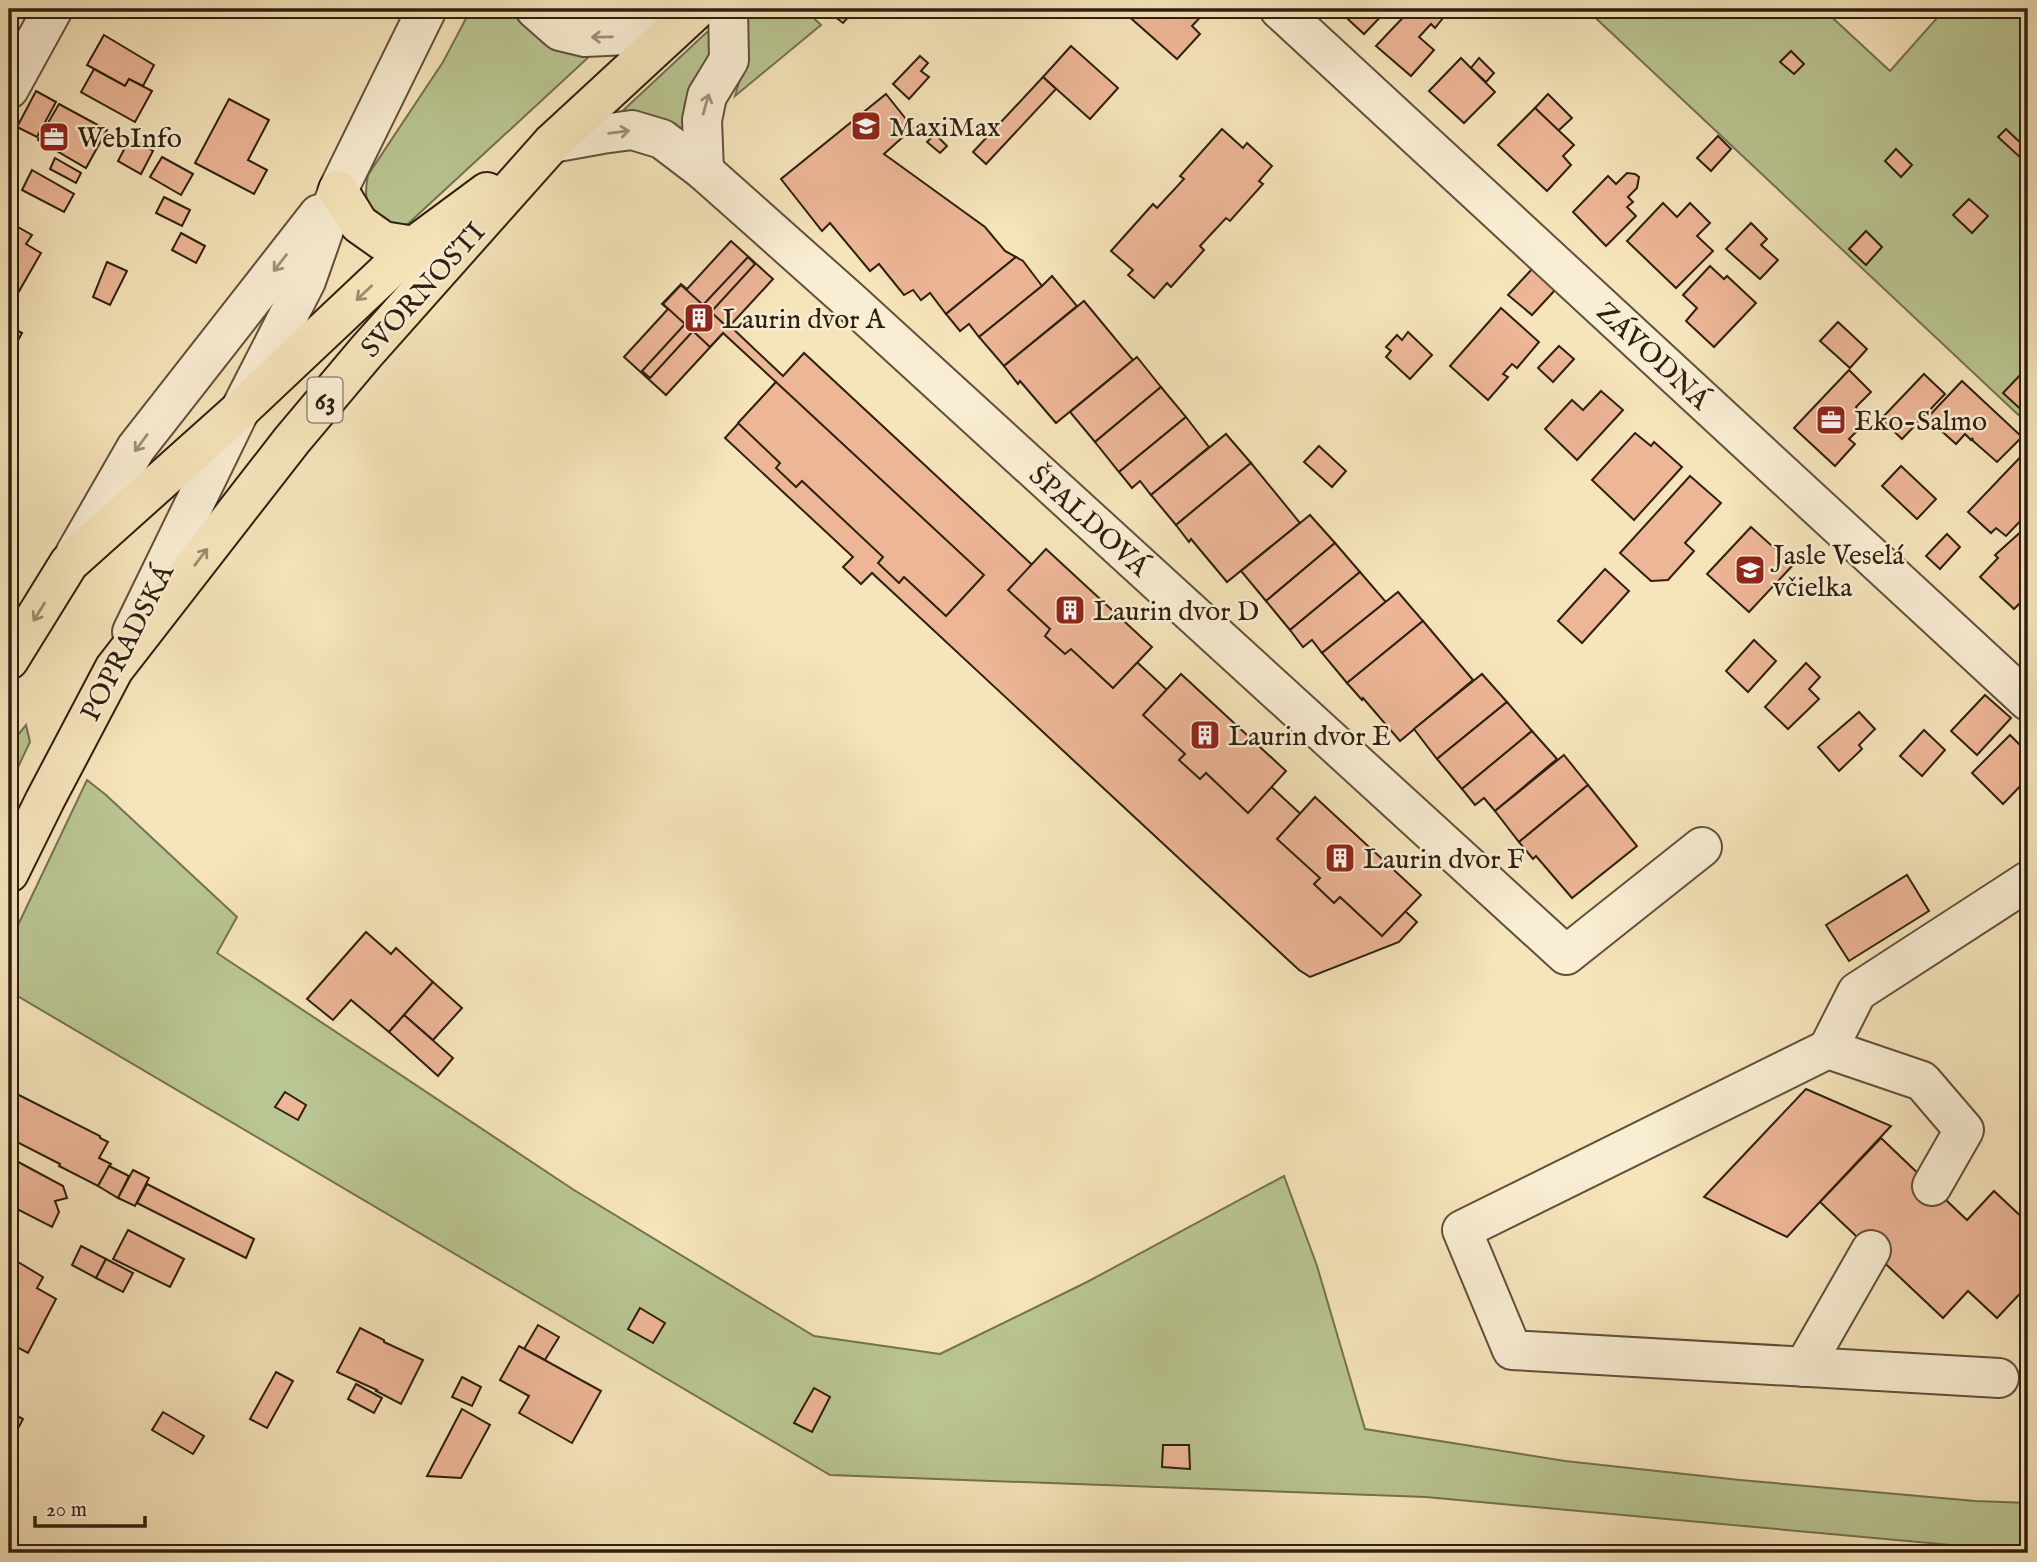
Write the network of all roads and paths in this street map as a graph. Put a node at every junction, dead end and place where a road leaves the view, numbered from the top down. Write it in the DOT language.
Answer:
graph roads {
  1 [pos="53,9"];
  2 [pos="427,9"];
  3 [pos="535,9"];
  4 [pos="729,9"];
  5 [pos="1279,9"];
  6 [pos="684,21"];
  7 [pos="9,89"];
  8 [pos="552,144"];
  9 [pos="704,171"];
  10 [pos="338,190"];
  11 [pos="414,246"];
  12 [pos="240,410"];
  13 [pos="69,563"];
  14 [pos="9,660"];
  15 [pos="114,669"];
  16 [pos="2028,701"];
  17 [pos="1702,847"];
  18 [pos="9,873"];
  19 [pos="2028,881"];
  20 [pos="1828,1049"];
  21 [pos="1932,1186"];
  22 [pos="1871,1250"];
  23 [pos="1804,1367"];
  24 [pos="1999,1378"];
  1 -- 7 [label="street"];
  2 -- 10 [label="street, POPRADSKÁ"];
  6 -- 3 [label="street, one-way"];
  9 -- 4 [label="street, one-way"];
  5 -- 16 [label="street, ZÁVODNÁ"];
  6 -- 8 [label="main road, SVORNOSTI / 63"];
  8 -- 9 [label="street, ŠPALDOVÁ, one-way"];
  8 -- 11 [label="main road, SVORNOSTI / 63"];
  15 -- 8 [label="main road, SVORNOSTI / 63, one-way"];
  9 -- 17 [label="street, ŠPALDOVÁ"];
  10 -- 11 [label="main road"];
  10 -- 12 [label="street, POPRADSKÁ"];
  10 -- 13 [label="street, POPRADSKÁ, one-way"];
  11 -- 12 [label="main road, SVORNOSTI / 63, one-way"];
  12 -- 13 [label="main road, POPRADSKÁ / 63"];
  12 -- 15 [label="street, POPRADSKÁ"];
  13 -- 14 [label="main road, POPRADSKÁ / 63, one-way"];
  15 -- 18 [label="main road, POPRADSKÁ / 63"];
  19 -- 20 [label="street"];
  20 -- 21 [label="street"];
  20 -- 23 [label="street"];
  22 -- 23 [label="street"];
  23 -- 24 [label="street"];
}
